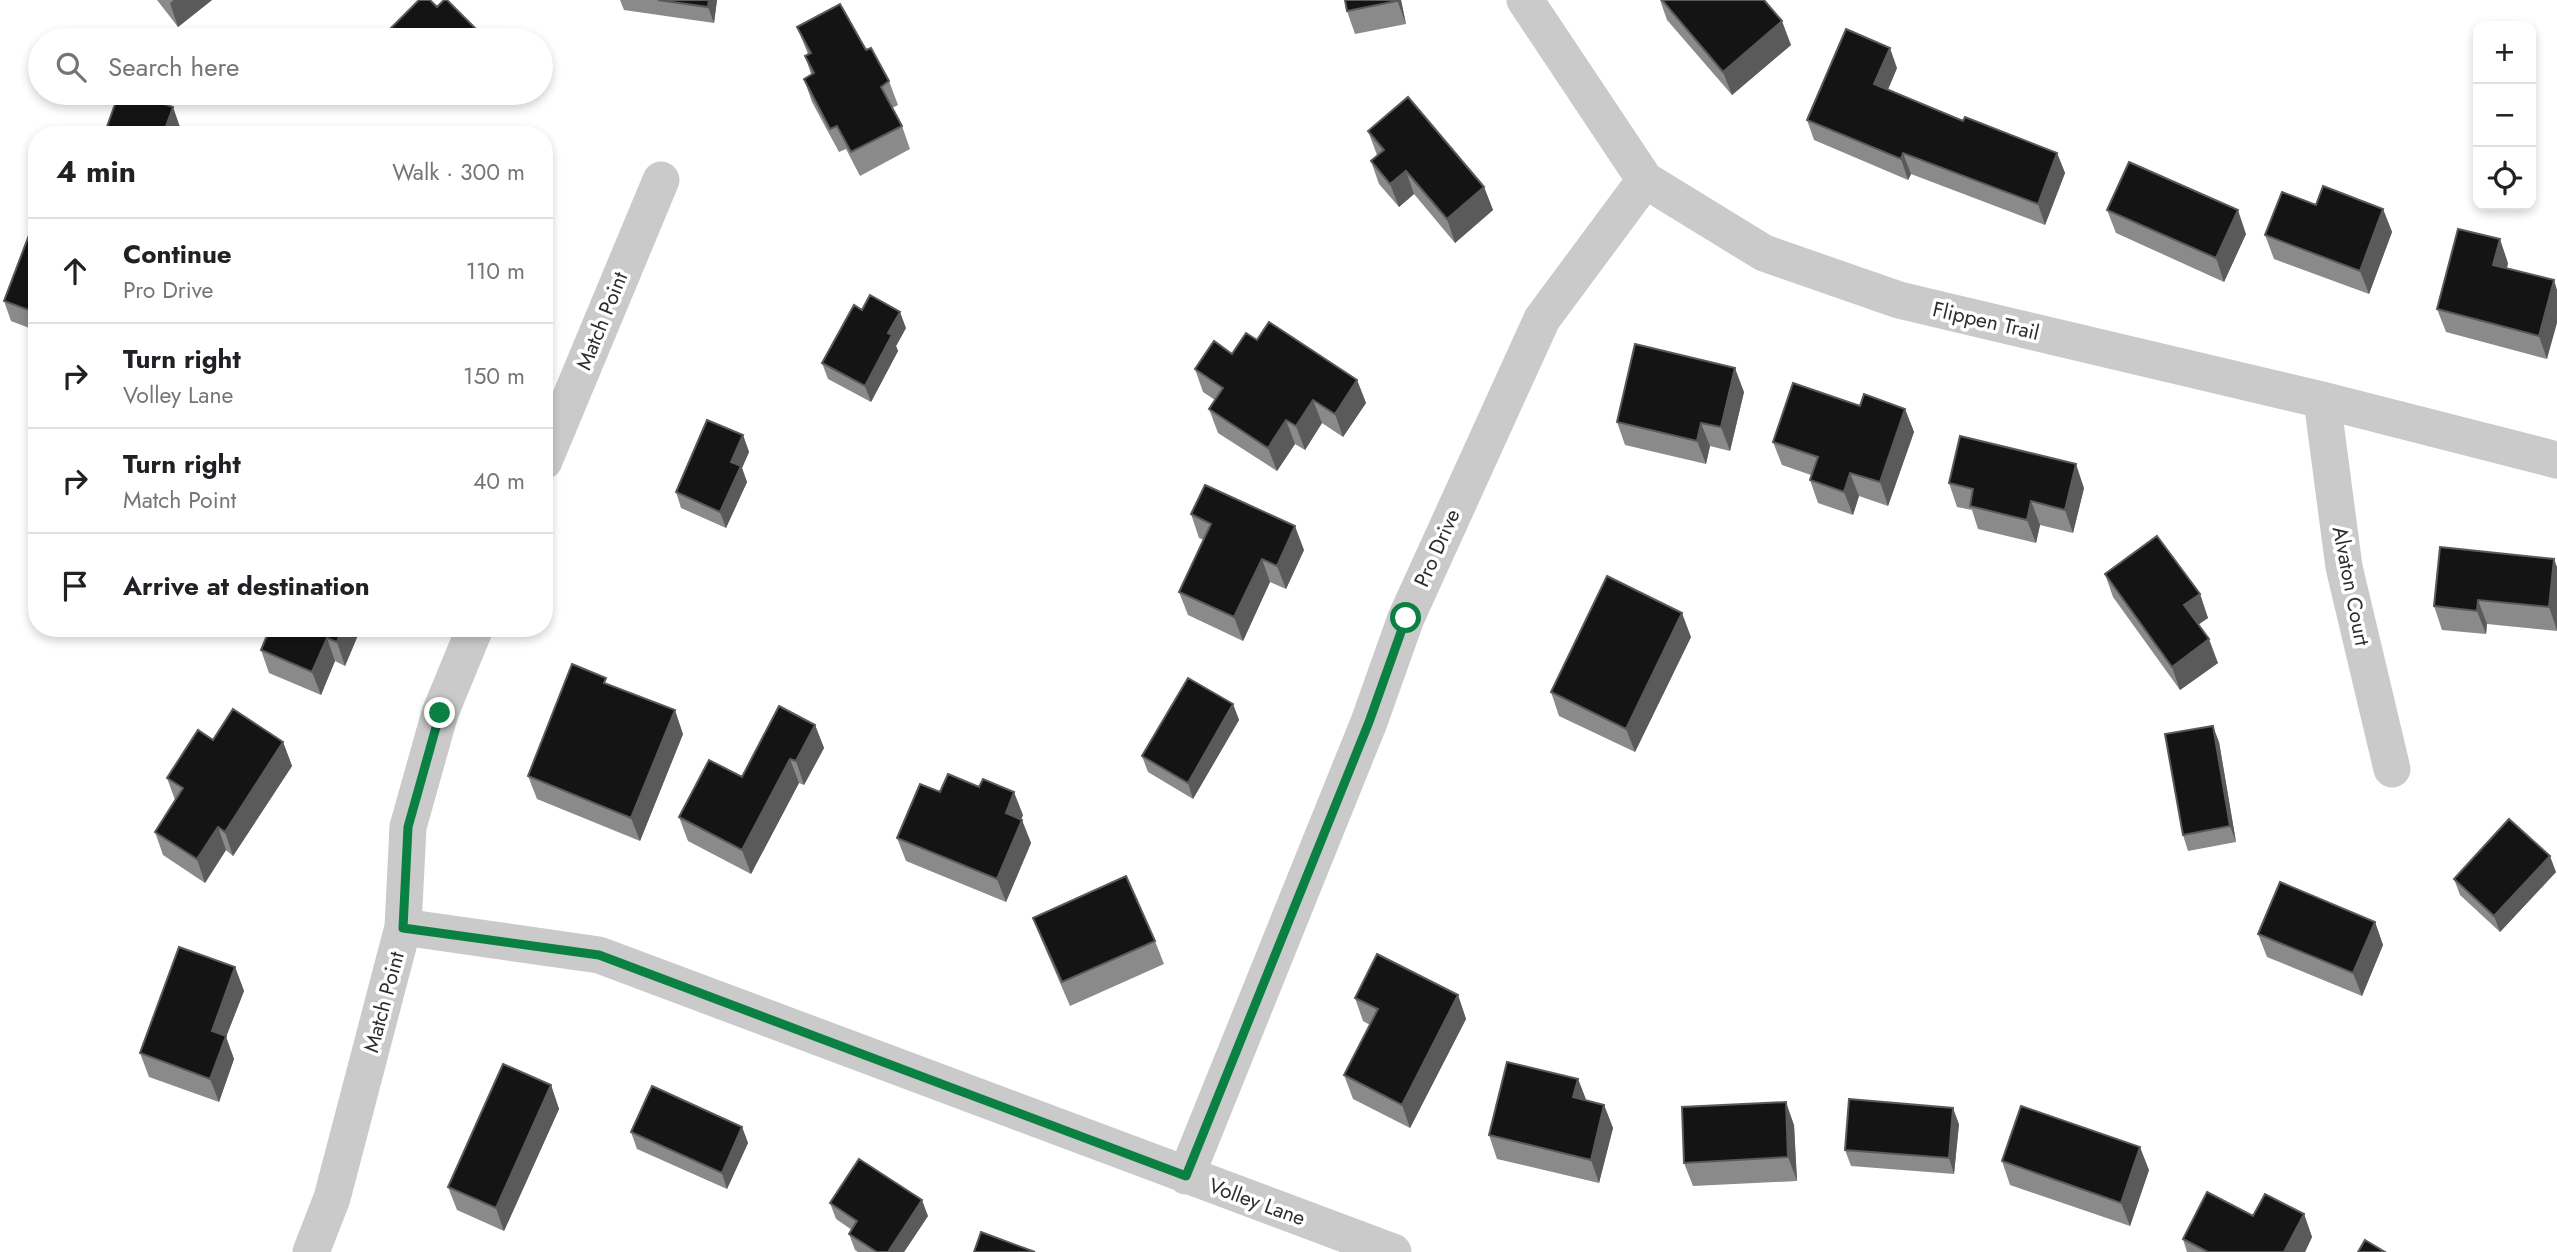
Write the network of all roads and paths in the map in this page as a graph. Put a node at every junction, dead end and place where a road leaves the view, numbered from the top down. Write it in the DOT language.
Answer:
graph roads {
  1 [pos="1525,0"];
  2 [pos="661,180"];
  3 [pos="1645,180"];
  4 [pos="2322,400"];
  5 [pos="553,439"];
  6 [pos="2557,460"];
  7 [pos="471,637"];
  8 [pos="2392,769"];
  9 [pos="403,928"];
  10 [pos="1186,1176"];
  11 [pos="311,1252"];
  12 [pos="1393,1252"];
  1 -- 3 [label="street, Flippen Trail"];
  2 -- 5 [label="street, Match Point"];
  3 -- 4 [label="street, Flippen Trail"];
  3 -- 10 [label="street, Pro Drive"];
  4 -- 6 [label="street, Flippen Trail"];
  4 -- 8 [label="street, Alvaton Court"];
  7 -- 9 [label="street, Match Point"];
  9 -- 10 [label="street, Volley Lane"];
  9 -- 11 [label="street, Match Point"];
  10 -- 12 [label="street, Volley Lane"];
}
